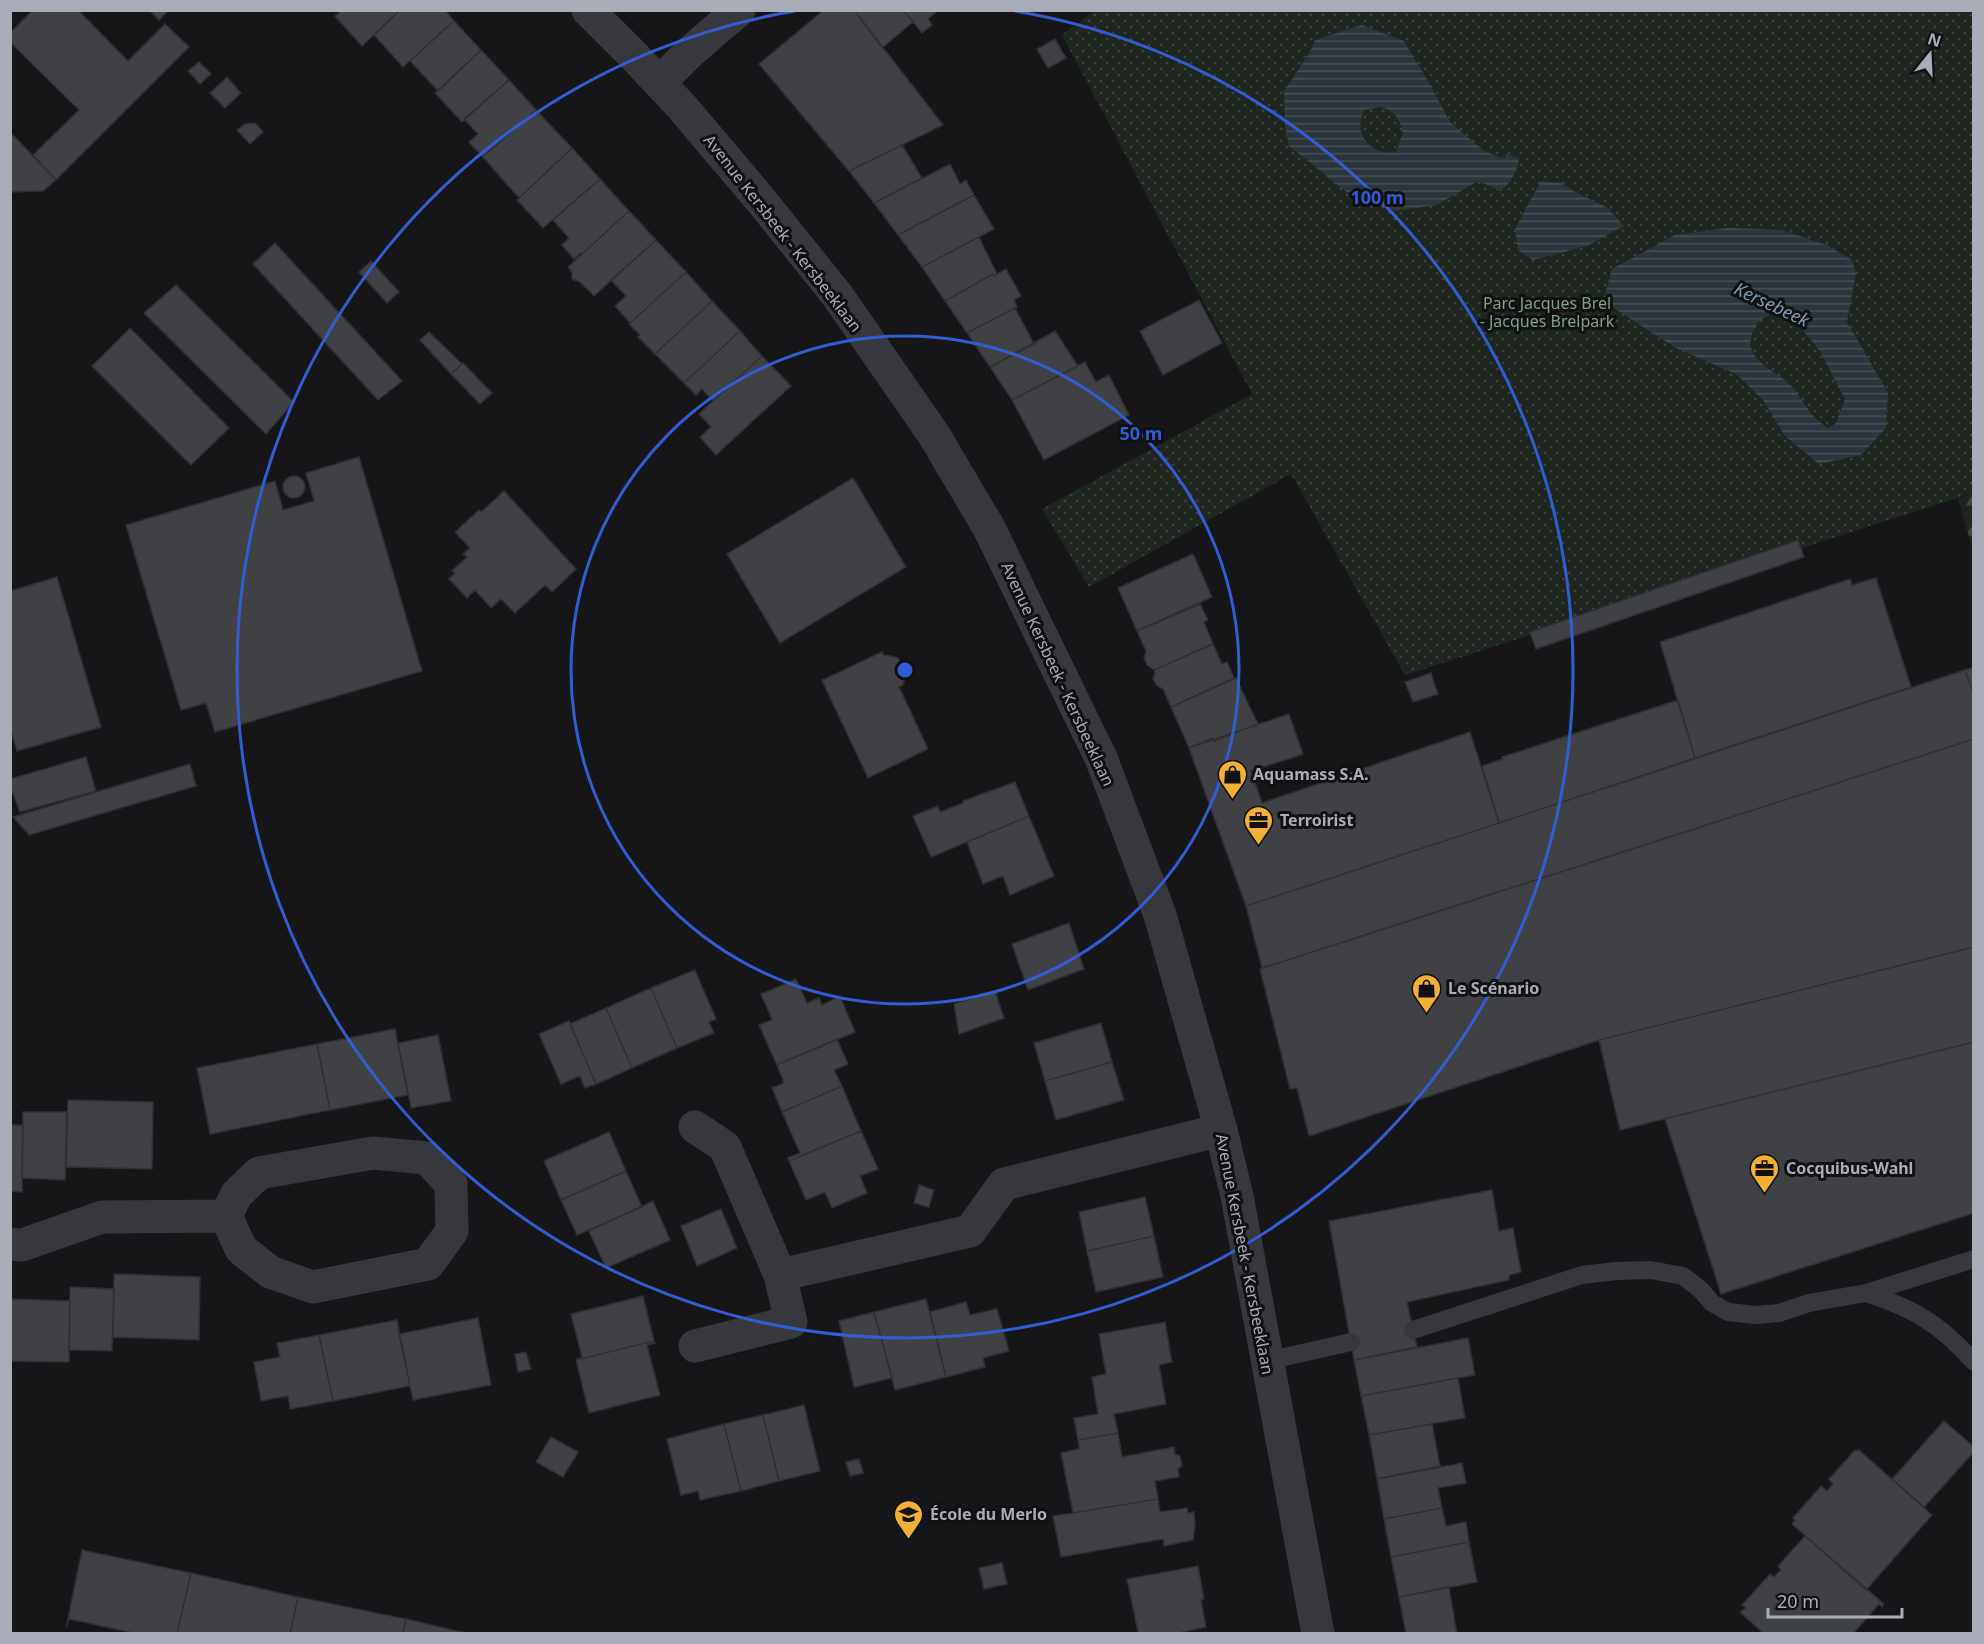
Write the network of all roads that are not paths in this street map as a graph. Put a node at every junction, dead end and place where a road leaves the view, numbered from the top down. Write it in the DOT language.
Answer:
graph roads {
  1 [pos="588,10"];
  2 [pos="739,10"];
  3 [pos="660,82"];
  4 [pos="695,1127"];
  5 [pos="1221,1130"];
  6 [pos="226,1216"];
  7 [pos="10,1244"];
  8 [pos="1974,1259"];
  9 [pos="780,1275"];
  10 [pos="1866,1293"];
  11 [pos="1413,1330"];
  12 [pos="1351,1342"];
  13 [pos="695,1346"];
  14 [pos="1267,1361"];
  15 [pos="1974,1362"];
  16 [pos="1318,1634"];
  1 -- 3 [label="street, Avenue Kersbeek - Kersbeeklaan"];
  2 -- 3 [label="street"];
  3 -- 5 [label="street, Avenue Kersbeek - Kersbeeklaan"];
  4 -- 9 [label="street"];
  5 -- 9 [label="street"];
  5 -- 14 [label="street, Avenue Kersbeek - Kersbeeklaan"];
  6 -- 6 [label="street"];
  6 -- 7 [label="street"];
  8 -- 10 [label="lane"];
  9 -- 13 [label="street"];
  10 -- 11 [label="lane"];
  10 -- 15 [label="lane"];
  12 -- 14 [label="lane"];
  14 -- 16 [label="street, Avenue Kersbeek - Kersbeeklaan"];
}
